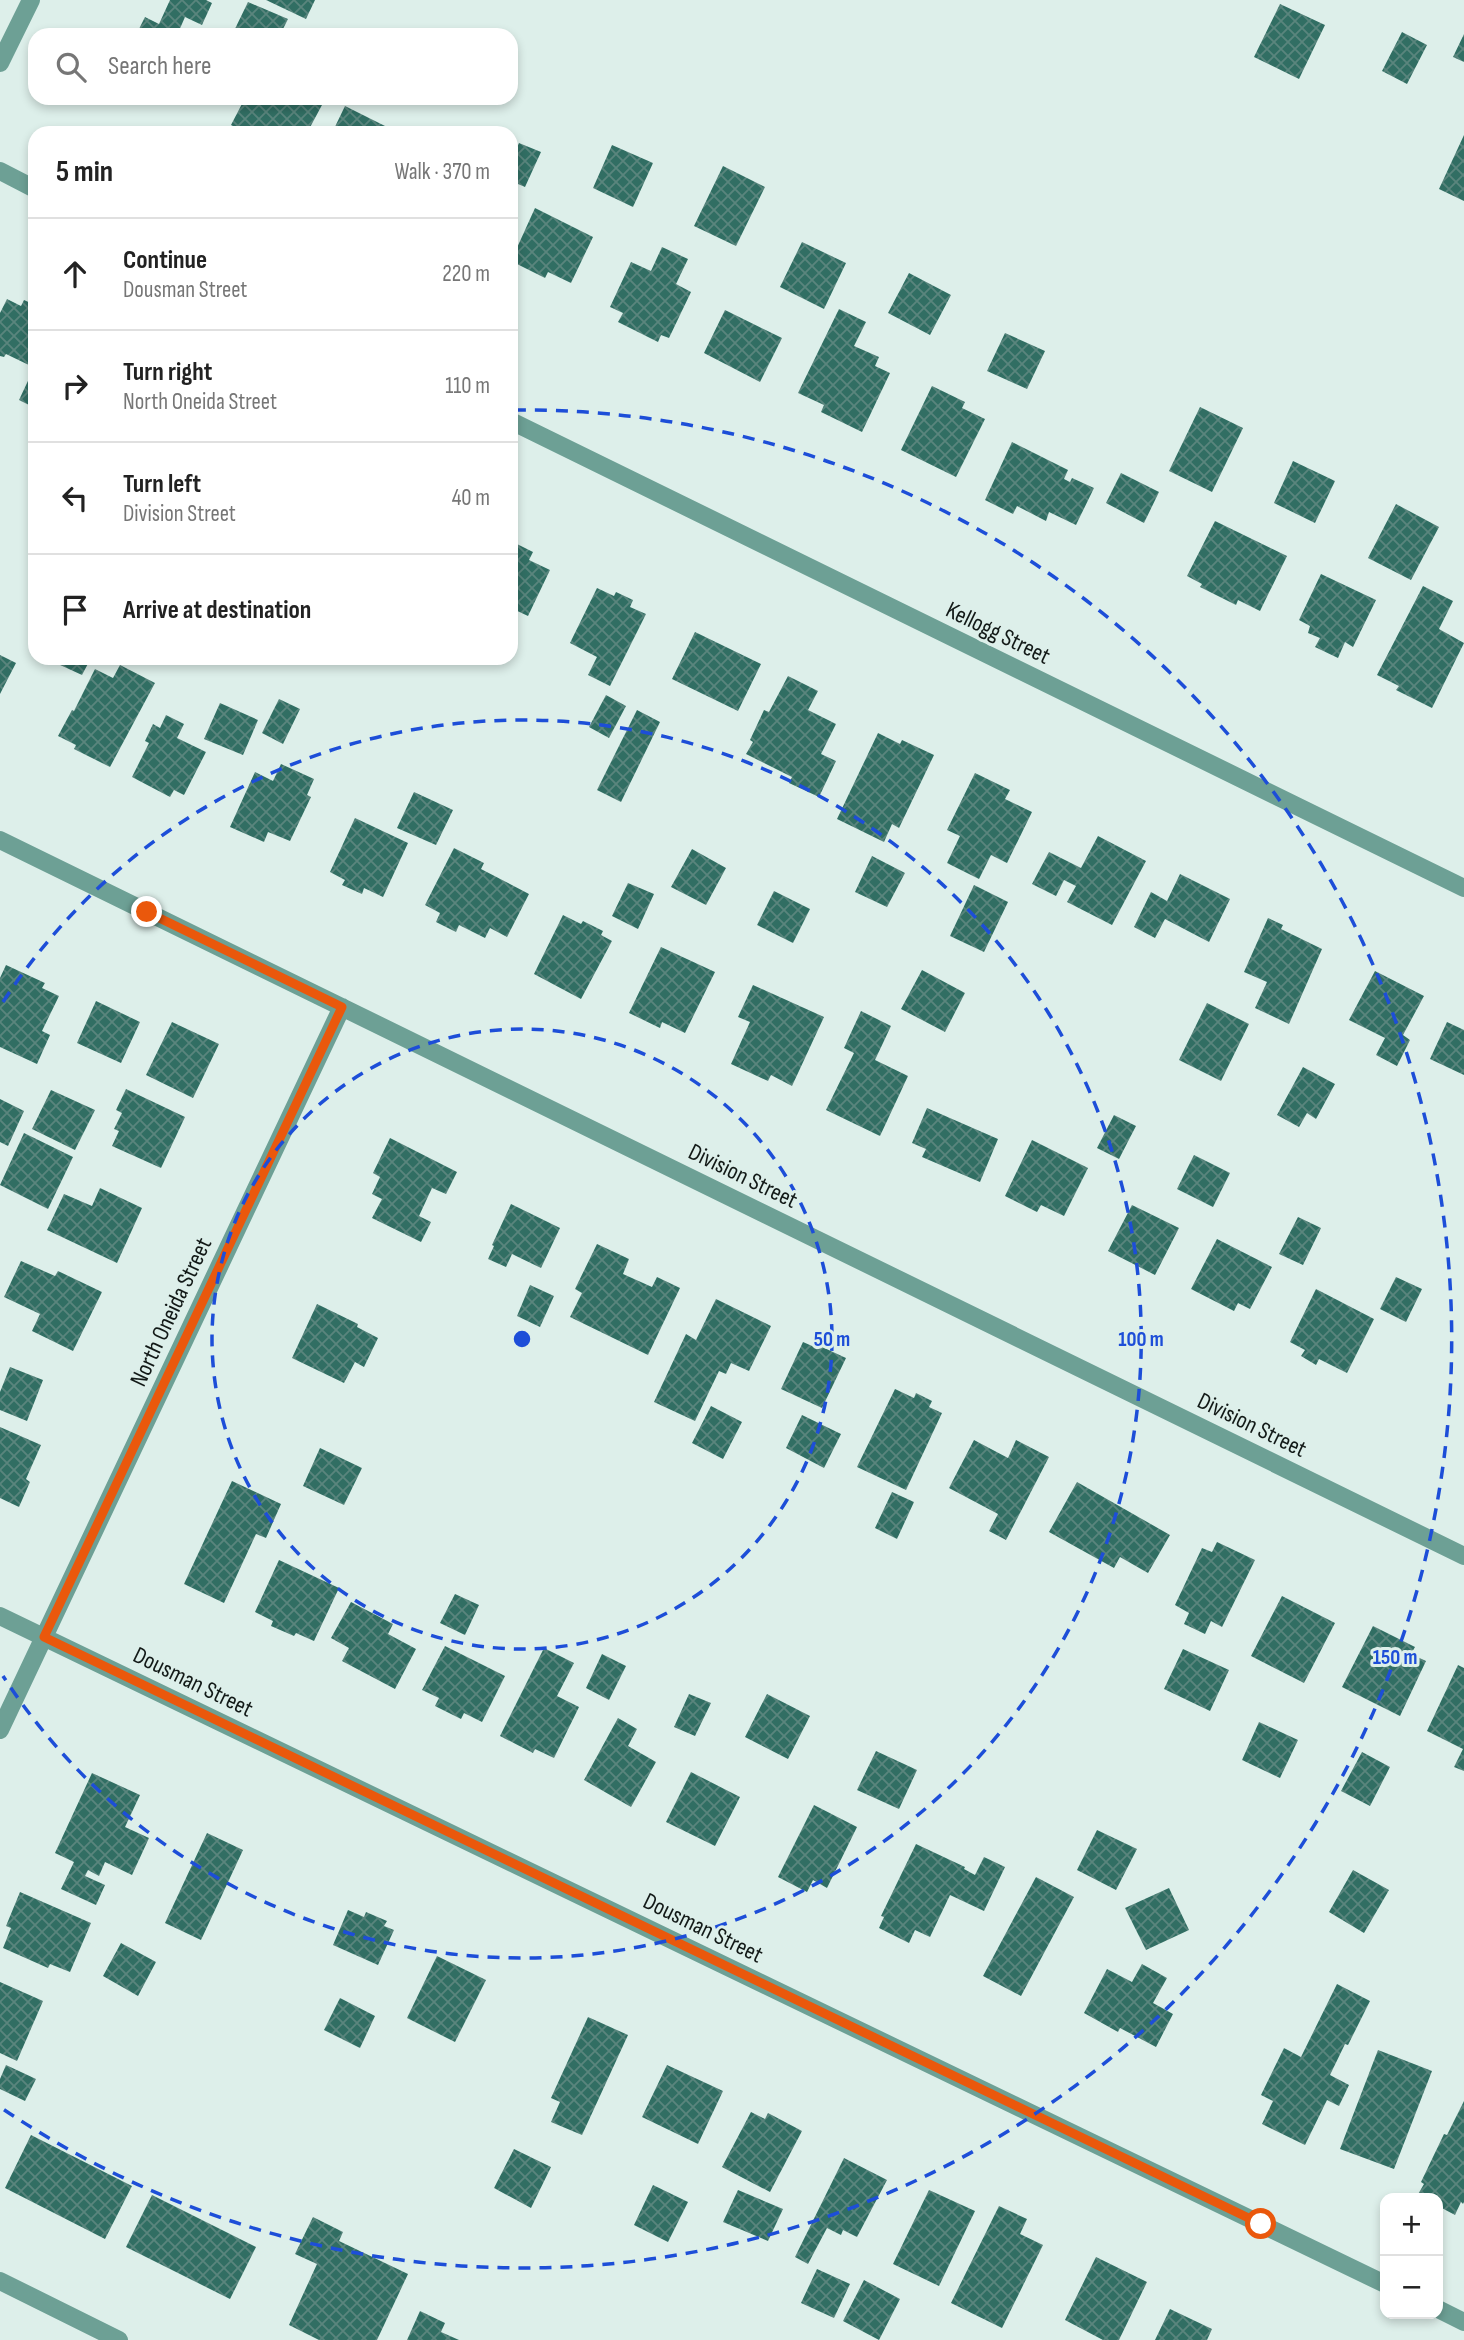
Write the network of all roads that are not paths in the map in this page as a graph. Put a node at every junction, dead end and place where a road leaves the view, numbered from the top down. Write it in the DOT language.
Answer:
graph roads {
  1 [pos="31,0"];
  2 [pos="0,62"];
  3 [pos="0,171"];
  4 [pos="28,185"];
  5 [pos="518,424"];
  6 [pos="0,840"];
  7 [pos="1464,888"];
  8 [pos="342,1007"];
  9 [pos="1464,1556"];
  10 [pos="0,1616"];
  11 [pos="44,1637"];
  12 [pos="0,1730"];
  13 [pos="0,2281"];
  14 [pos="1380,2282"];
  15 [pos="1443,2312"];
  16 [pos="1464,2322"];
  17 [pos="119,2340"];
  1 -- 2 [label="street"];
  3 -- 4 [label="street"];
  5 -- 7 [label="street, Kellogg Street"];
  6 -- 8 [label="street, Division Street"];
  8 -- 9 [label="street, Division Street"];
  8 -- 11 [label="street, North Oneida Street"];
  10 -- 11 [label="street, Dousman Street"];
  11 -- 12 [label="street, North Oneida Street"];
  11 -- 14 [label="street, Dousman Street"];
  13 -- 17 [label="street"];
  15 -- 16 [label="street"];
}
